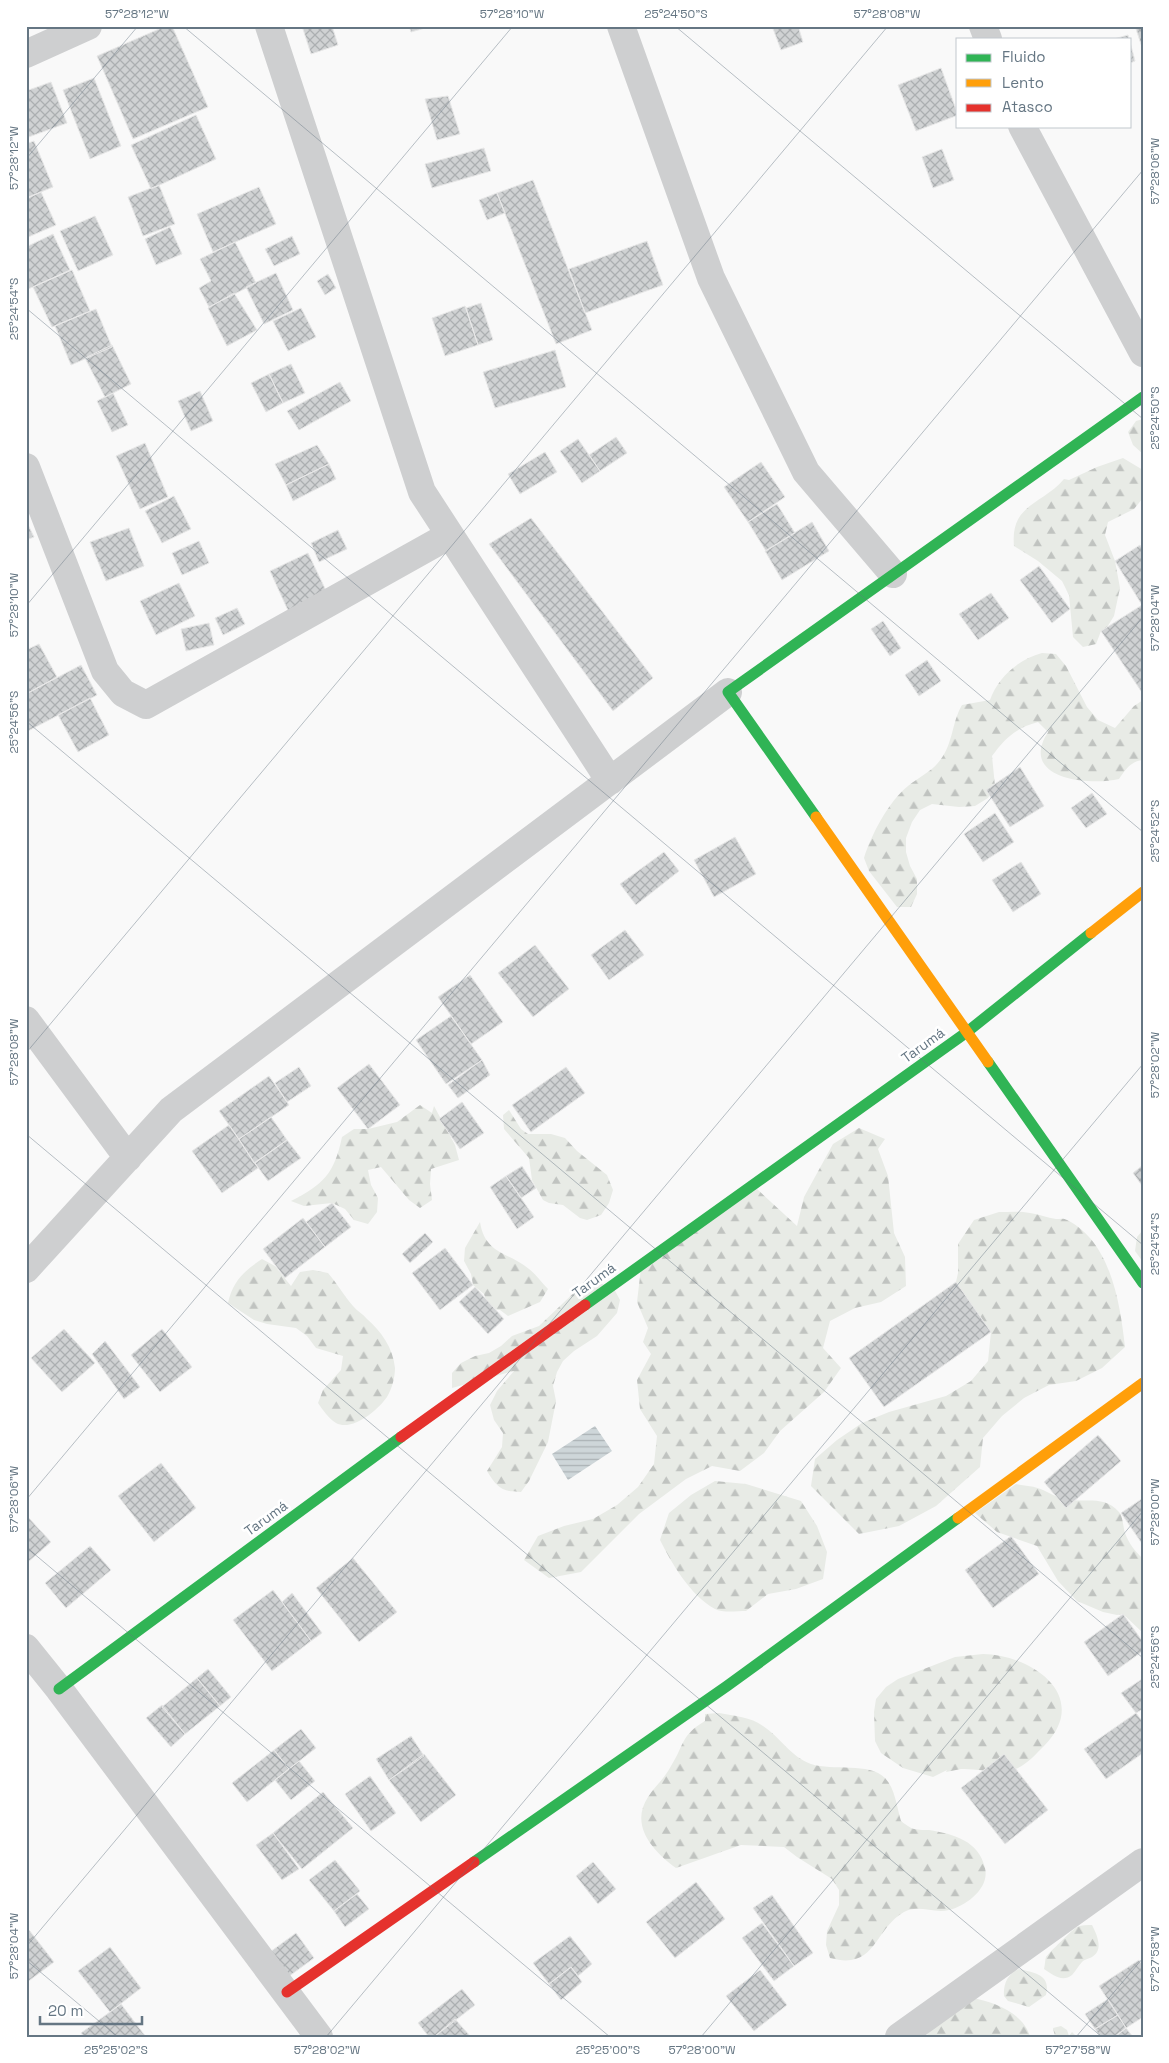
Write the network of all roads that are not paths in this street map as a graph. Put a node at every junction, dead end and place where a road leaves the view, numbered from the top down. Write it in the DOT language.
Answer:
graph roads {
  1 [pos="88,26"];
  2 [pos="269,26"];
  3 [pos="621,26"];
  4 [pos="983,26"];
  5 [pos="988,38"];
  6 [pos="26,54"];
  7 [pos="1023,128"];
  8 [pos="1143,353"];
  9 [pos="1143,397"];
  10 [pos="26,467"];
  11 [pos="450,535"];
  12 [pos="894,574"];
  13 [pos="728,692"];
  14 [pos="610,781"];
  15 [pos="1143,892"];
  16 [pos="26,1020"];
  17 [pos="967,1032"];
  18 [pos="128,1158"];
  19 [pos="26,1269"];
  20 [pos="1143,1283"];
  21 [pos="1143,1384"];
  22 [pos="26,1648"];
  23 [pos="59,1688"];
  24 [pos="1143,1862"];
  25 [pos="287,1992"];
  26 [pos="319,2037"];
  27 [pos="899,2037"];
  1 -- 6 [label="street"];
  2 -- 11 [label="street"];
  3 -- 12 [label="street"];
  4 -- 5 [label="street"];
  7 -- 8 [label="street"];
  9 -- 12 [label="street"];
  10 -- 11 [label="street"];
  11 -- 14 [label="street"];
  12 -- 13 [label="street"];
  13 -- 14 [label="street"];
  13 -- 17 [label="street"];
  14 -- 18 [label="street"];
  15 -- 17 [label="street, Tarumá"];
  16 -- 18 [label="street"];
  17 -- 20 [label="street"];
  17 -- 23 [label="street, Tarumá"];
  18 -- 19 [label="street"];
  21 -- 25 [label="street"];
  22 -- 23 [label="street"];
  23 -- 25 [label="street"];
  24 -- 27 [label="street"];
  25 -- 26 [label="street"];
}
